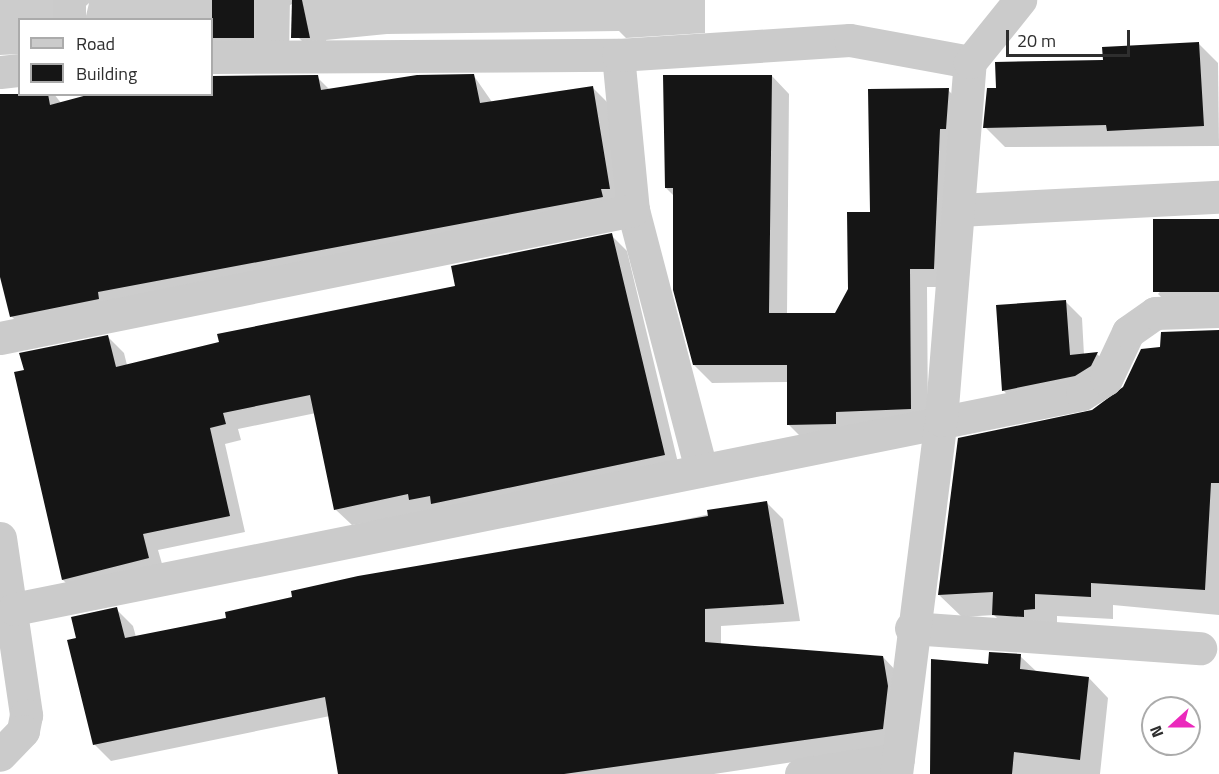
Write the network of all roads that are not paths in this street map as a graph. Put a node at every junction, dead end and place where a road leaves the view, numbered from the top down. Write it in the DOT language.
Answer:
graph roads {
  1 [pos="69,0"];
  2 [pos="273,0"];
  3 [pos="1020,0"];
  4 [pos="69,18"];
  5 [pos="272,55"];
  6 [pos="618,55"];
  7 [pos="213,57"];
  8 [pos="970,62"];
  9 [pos="18,70"];
  10 [pos="0,72"];
  11 [pos="1219,197"];
  12 [pos="633,210"];
  13 [pos="958,210"];
  14 [pos="1219,311"];
  15 [pos="0,338"];
  16 [pos="941,420"];
  17 [pos="701,470"];
  18 [pos="0,538"];
  19 [pos="14,609"];
  20 [pos="911,628"];
  21 [pos="1200,648"];
  22 [pos="0,755"];
  23 [pos="897,766"];
  24 [pos="801,774"];
  1 -- 4 [label="street"];
  2 -- 5 [label="street"];
  3 -- 8 [label="street"];
  5 -- 6 [label="street"];
  5 -- 7 [label="street"];
  6 -- 8 [label="street"];
  6 -- 12 [label="street"];
  8 -- 13 [label="street"];
  9 -- 10 [label="street"];
  11 -- 13 [label="street"];
  12 -- 15 [label="street"];
  12 -- 17 [label="street"];
  13 -- 16 [label="street"];
  14 -- 16 [label="street"];
  16 -- 17 [label="street"];
  16 -- 20 [label="street"];
  17 -- 19 [label="street"];
  18 -- 19 [label="street"];
  19 -- 22 [label="street"];
  20 -- 21 [label="street"];
  20 -- 23 [label="street"];
  23 -- 24 [label="street"];
}
